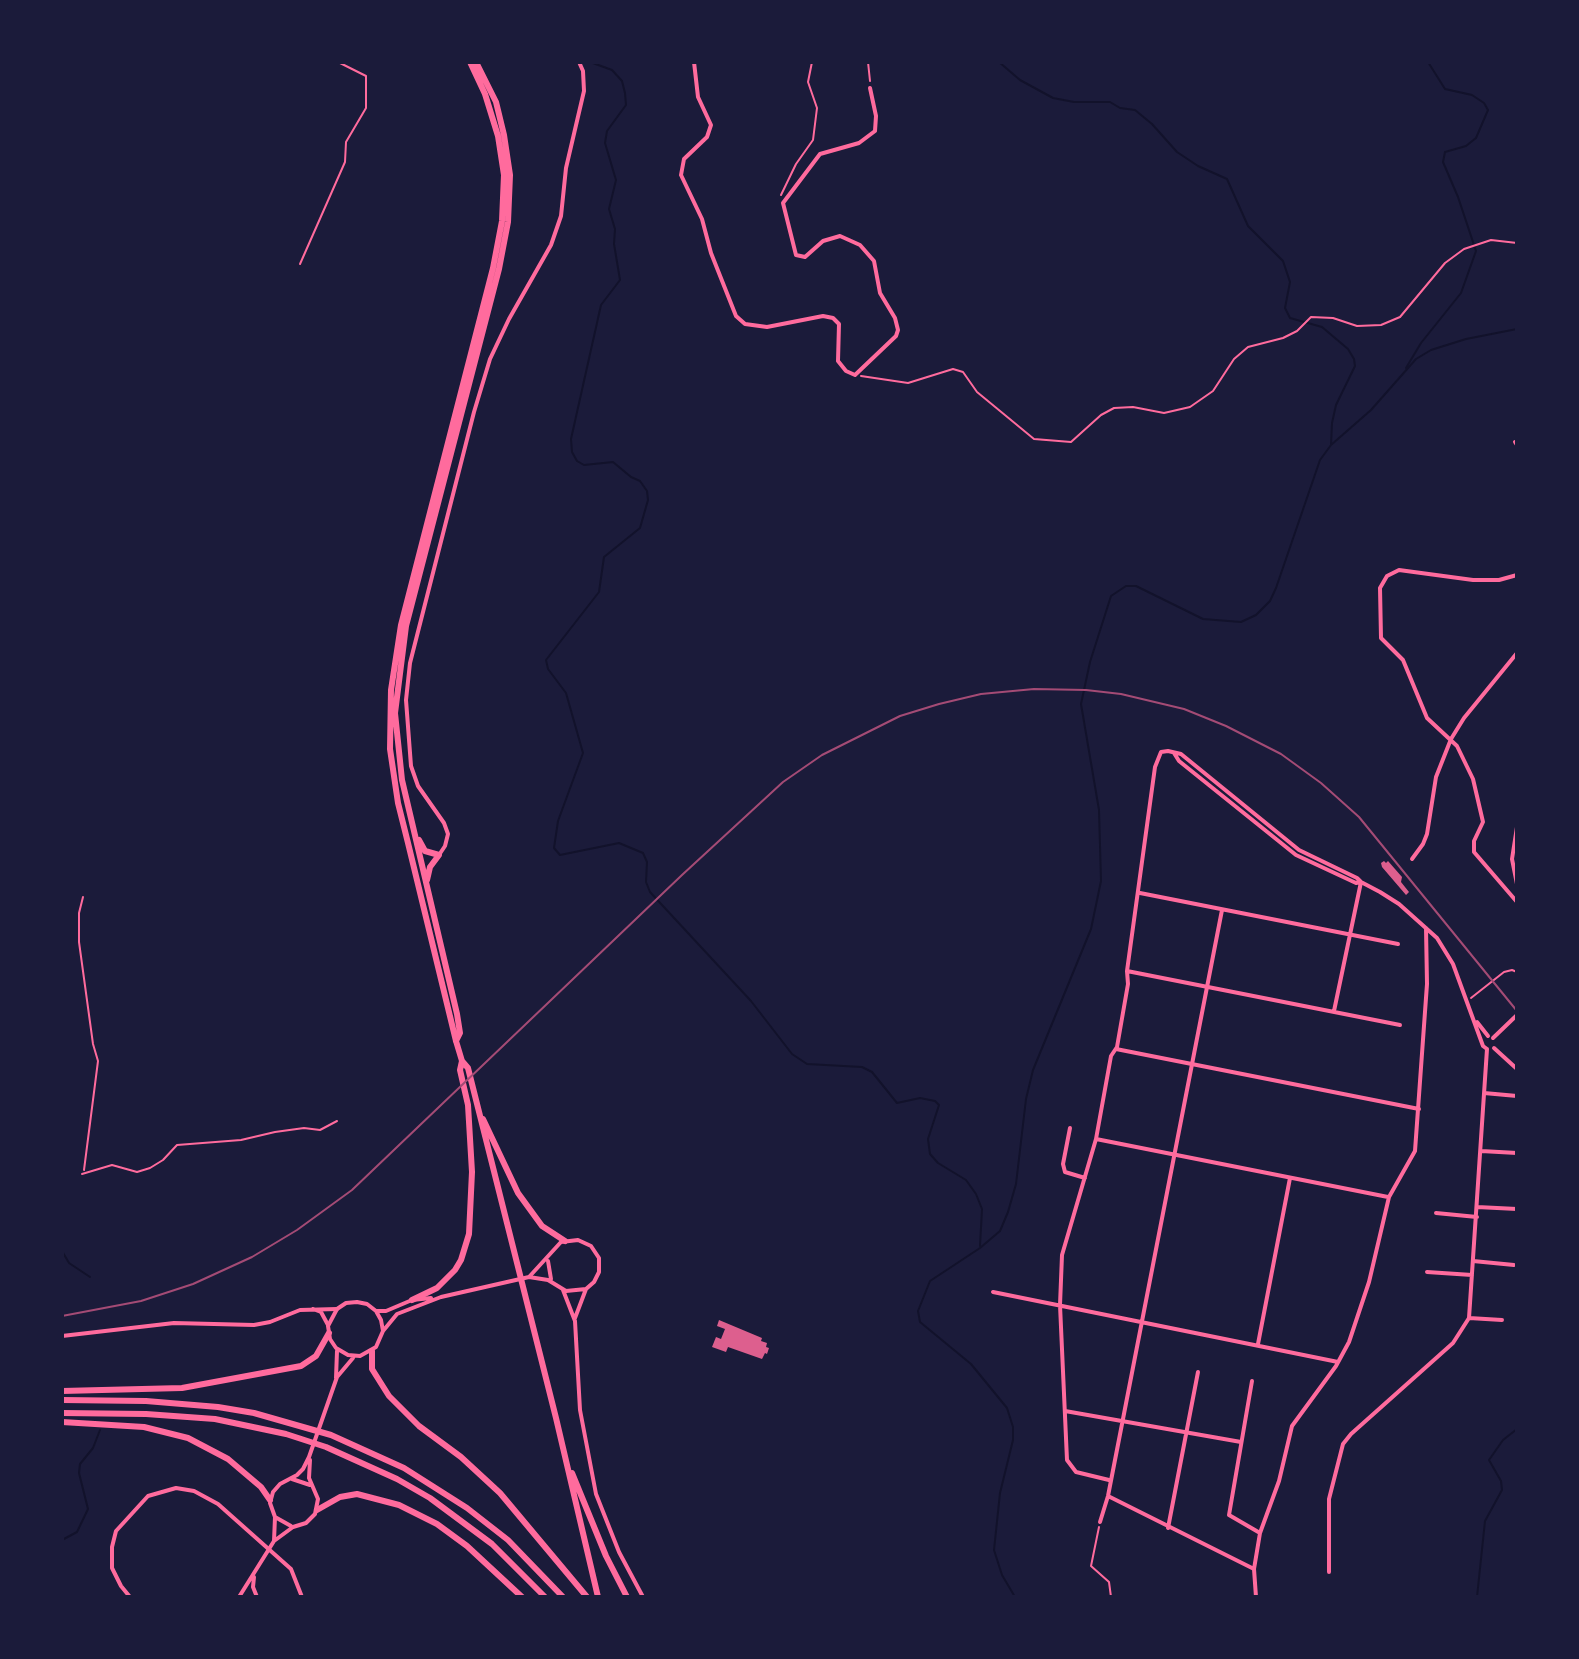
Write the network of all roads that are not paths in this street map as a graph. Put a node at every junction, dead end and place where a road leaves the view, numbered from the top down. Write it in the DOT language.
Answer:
graph roads {
  1 [pos="470,62"];
  2 [pos="476,62"];
  3 [pos="579,62"];
  4 [pos="694,62"];
  5 [pos="870,88"];
  6 [pos="1517,575"];
  7 [pos="1517,653"];
  8 [pos="1451,739"];
  9 [pos="411,821"];
  10 [pos="1517,827"];
  11 [pos="437,854"];
  12 [pos="1412,859"];
  13 [pos="422,867"];
  14 [pos="1361,882"];
  15 [pos="426,884"];
  16 [pos="1517,884"];
  17 [pos="1140,893"];
  18 [pos="1517,902"];
  19 [pos="1222,910"];
  20 [pos="428,922"];
  21 [pos="1426,928"];
  22 [pos="1349,935"];
  23 [pos="1398,944"];
  24 [pos="1127,971"];
  25 [pos="1206,987"];
  26 [pos="1334,1011"];
  27 [pos="1517,1015"];
  28 [pos="1473,1017"];
  29 [pos="1400,1025"];
  30 [pos="1490,1037"];
  31 [pos="456,1041"];
  32 [pos="1482,1041"];
  33 [pos="1494,1048"];
  34 [pos="1115,1049"];
  35 [pos="1487,1049"];
  36 [pos="462,1061"];
  37 [pos="1192,1064"];
  38 [pos="1517,1069"];
  39 [pos="1484,1093"];
  40 [pos="1517,1096"];
  41 [pos="477,1109"];
  42 [pos="1419,1109"];
  43 [pos="1070,1128"];
  44 [pos="1096,1139"];
  45 [pos="1481,1151"];
  46 [pos="1517,1153"];
  47 [pos="1174,1154"];
  48 [pos="1085,1178"];
  49 [pos="1290,1178"];
  50 [pos="1389,1197"];
  51 [pos="1477,1207"];
  52 [pos="1517,1209"];
  53 [pos="1436,1213"];
  54 [pos="1477,1217"];
  55 [pos="565,1241"];
  56 [pos="548,1259"];
  57 [pos="1473,1261"];
  58 [pos="1514,1265"];
  59 [pos="1427,1272"];
  60 [pos="1472,1275"];
  61 [pos="529,1277"];
  62 [pos="554,1283"];
  63 [pos="562,1289"];
  64 [pos="586,1289"];
  65 [pos="993,1292"];
  66 [pos="441,1297"];
  67 [pos="412,1300"];
  68 [pos="1060,1305"];
  69 [pos="307,1308"];
  70 [pos="337,1309"];
  71 [pos="376,1311"];
  72 [pos="1469,1318"];
  73 [pos="1502,1320"];
  74 [pos="575,1321"];
  75 [pos="1141,1321"];
  76 [pos="328,1330"];
  77 [pos="383,1331"];
  78 [pos="62,1336"];
  79 [pos="1258,1344"];
  80 [pos="336,1348"];
  81 [pos="372,1351"];
  82 [pos="355,1356"];
  83 [pos="1338,1362"];
  84 [pos="1198,1372"];
  85 [pos="1252,1381"];
  86 [pos="335,1384"];
  87 [pos="62,1391"];
  88 [pos="62,1400"];
  89 [pos="1065,1411"];
  90 [pos="62,1413"];
  91 [pos="1121,1421"];
  92 [pos="62,1422"];
  93 [pos="1187,1433"];
  94 [pos="1241,1442"];
  95 [pos="310,1455"];
  96 [pos="566,1459"];
  97 [pos="290,1479"];
  98 [pos="1109,1480"];
  99 [pos="311,1485"];
  100 [pos="1108,1496"];
  101 [pos="270,1500"];
  102 [pos="317,1510"];
  103 [pos="275,1517"];
  104 [pos="1100,1522"];
  105 [pos="293,1527"];
  106 [pos="1168,1528"];
  107 [pos="1260,1533"];
  108 [pos="274,1541"];
  109 [pos="1254,1569"];
  110 [pos="1329,1572"];
  111 [pos="254,1575"];
  112 [pos="130,1597"];
  113 [pos="239,1597"];
  114 [pos="257,1597"];
  115 [pos="302,1597"];
  116 [pos="522,1597"];
  117 [pos="545,1597"];
  118 [pos="563,1597"];
  119 [pos="587,1597"];
  120 [pos="598,1597"];
  121 [pos="627,1597"];
  122 [pos="643,1597"];
  123 [pos="1256,1597"];
  1 -- 20 [label="main road"];
  2 -- 9 [label="main road"];
  3 -- 11 [label="street"];
  4 -- 5 [label="street"];
  6 -- 8 [label="street"];
  7 -- 8 [label="street"];
  8 -- 12 [label="street"];
  8 -- 18 [label="street"];
  9 -- 11 [label="main road"];
  9 -- 13 [label="main road"];
  10 -- 16 [label="street"];
  11 -- 13 [label="main road"];
  11 -- 15 [label="main road"];
  13 -- 15 [label="main road"];
  13 -- 20 [label="main road"];
  14 -- 17 [label="street"];
  14 -- 21 [label="street"];
  14 -- 22 [label="street"];
  15 -- 31 [label="main road"];
  17 -- 19 [label="street"];
  17 -- 24 [label="street"];
  19 -- 22 [label="street"];
  19 -- 25 [label="street"];
  20 -- 31 [label="main road"];
  21 -- 28 [label="street"];
  21 -- 42 [label="street"];
  22 -- 23 [label="street"];
  22 -- 26 [label="street"];
  24 -- 25 [label="street"];
  24 -- 34 [label="street"];
  25 -- 26 [label="street"];
  25 -- 37 [label="street"];
  26 -- 29 [label="street"];
  27 -- 30 [label="street"];
  28 -- 30 [label="street"];
  28 -- 32 [label="street"];
  30 -- 32 [label="street"];
  30 -- 33 [label="street"];
  31 -- 36 [label="main road"];
  32 -- 35 [label="street"];
  33 -- 35 [label="street"];
  33 -- 38 [label="street"];
  34 -- 37 [label="street"];
  34 -- 44 [label="street"];
  35 -- 39 [label="street"];
  36 -- 41 [label="main road"];
  36 -- 67 [label="main road"];
  37 -- 42 [label="street"];
  37 -- 47 [label="street"];
  39 -- 40 [label="street"];
  39 -- 45 [label="street"];
  41 -- 55 [label="main road"];
  41 -- 96 [label="main road"];
  42 -- 50 [label="street"];
  43 -- 48 [label="street"];
  44 -- 47 [label="street"];
  44 -- 48 [label="street"];
  45 -- 46 [label="street"];
  45 -- 51 [label="street"];
  47 -- 49 [label="street"];
  47 -- 75 [label="street"];
  48 -- 68 [label="street"];
  49 -- 50 [label="street"];
  49 -- 79 [label="street"];
  50 -- 83 [label="street"];
  51 -- 52 [label="street"];
  51 -- 54 [label="street"];
  53 -- 54 [label="street"];
  54 -- 57 [label="street"];
  55 -- 56 [label="street"];
  55 -- 64 [label="street"];
  56 -- 61 [label="street"];
  56 -- 62 [label="street"];
  57 -- 58 [label="street"];
  57 -- 60 [label="street"];
  59 -- 60 [label="street"];
  60 -- 72 [label="street"];
  61 -- 62 [label="street"];
  61 -- 66 [label="street"];
  62 -- 63 [label="street"];
  63 -- 64 [label="street"];
  63 -- 74 [label="street"];
  64 -- 74 [label="street"];
  65 -- 68 [label="street"];
  66 -- 67 [label="street"];
  66 -- 77 [label="street"];
  67 -- 71 [label="street"];
  68 -- 75 [label="street"];
  68 -- 89 [label="street"];
  69 -- 70 [label="street"];
  69 -- 76 [label="street"];
  69 -- 78 [label="street"];
  70 -- 71 [label="street"];
  70 -- 76 [label="street"];
  71 -- 77 [label="street"];
  72 -- 73 [label="street"];
  72 -- 110 [label="street"];
  74 -- 122 [label="street"];
  75 -- 79 [label="street"];
  75 -- 91 [label="street"];
  76 -- 80 [label="street"];
  76 -- 87 [label="main road"];
  77 -- 81 [label="street"];
  79 -- 83 [label="street"];
  80 -- 82 [label="street"];
  80 -- 86 [label="street"];
  81 -- 82 [label="street"];
  81 -- 119 [label="main road"];
  82 -- 86 [label="street"];
  83 -- 107 [label="street"];
  84 -- 93 [label="street"];
  85 -- 94 [label="street"];
  86 -- 95 [label="street"];
  88 -- 118 [label="main road"];
  89 -- 91 [label="street"];
  89 -- 98 [label="street"];
  90 -- 117 [label="main road"];
  91 -- 93 [label="street"];
  91 -- 98 [label="street"];
  92 -- 101 [label="main road"];
  93 -- 94 [label="street"];
  93 -- 106 [label="street"];
  94 -- 107 [label="street"];
  95 -- 97 [label="street"];
  95 -- 99 [label="street"];
  96 -- 120 [label="main road"];
  96 -- 121 [label="main road"];
  97 -- 99 [label="street"];
  97 -- 101 [label="street"];
  98 -- 100 [label="street"];
  99 -- 102 [label="street"];
  100 -- 104 [label="street"];
  100 -- 106 [label="street"];
  101 -- 103 [label="street"];
  102 -- 105 [label="street"];
  102 -- 116 [label="main road"];
  103 -- 105 [label="street"];
  103 -- 108 [label="street"];
  105 -- 108 [label="street"];
  106 -- 109 [label="street"];
  107 -- 109 [label="street"];
  108 -- 111 [label="street"];
  109 -- 123 [label="street"];
  111 -- 113 [label="street"];
  111 -- 114 [label="street"];
  112 -- 115 [label="street"];
}
